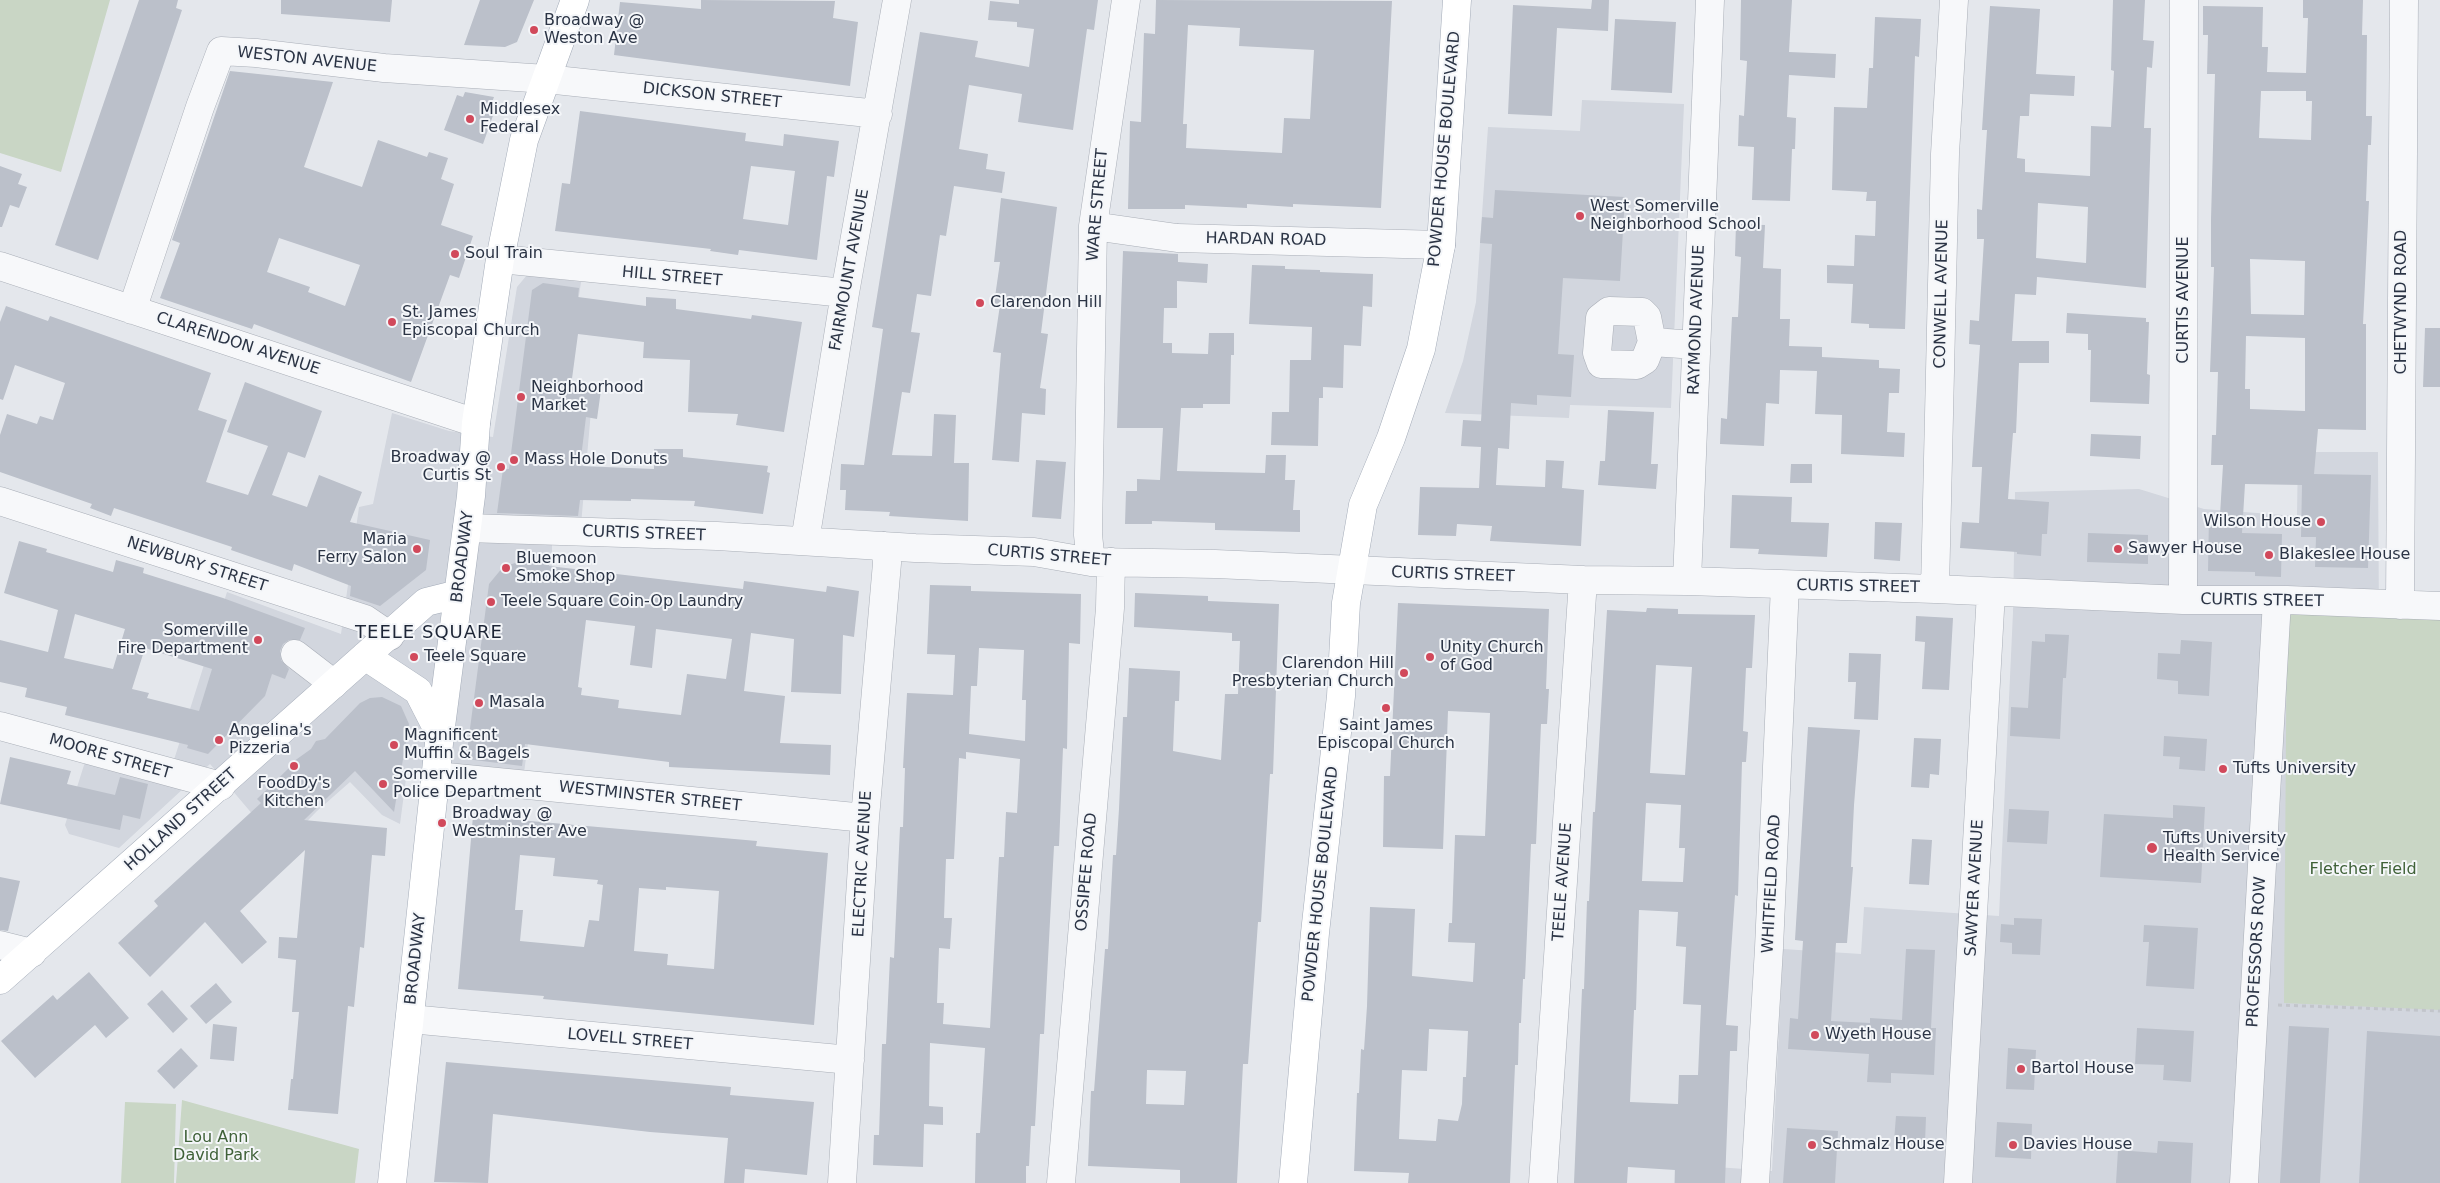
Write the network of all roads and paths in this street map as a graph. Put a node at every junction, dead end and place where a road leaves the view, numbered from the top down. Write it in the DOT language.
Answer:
graph roads {
  1 [pos="575,0"];
  2 [pos="897,0"];
  3 [pos="1126,0"];
  4 [pos="1457,0"];
  5 [pos="1710,0"];
  6 [pos="1954,0"];
  7 [pos="2184,0"];
  8 [pos="2404,0"];
  9 [pos="546,79"];
  10 [pos="878,114"];
  11 [pos="1093,226"];
  12 [pos="1441,245"];
  13 [pos="500,260"];
  14 [pos="0,266"];
  15 [pos="845,294"];
  16 [pos="132,310"];
  17 [pos="1652,342"];
  18 [pos="1696,345"];
  19 [pos="476,423"];
  20 [pos="0,501"];
  21 [pos="467,528"];
  22 [pos="805,541"];
  23 [pos="885,546"];
  24 [pos="1101,562"];
  25 [pos="1351,572"];
  26 [pos="1584,580"];
  27 [pos="1687,581"];
  28 [pos="1785,585"];
  29 [pos="1935,588"];
  30 [pos="1991,592"];
  31 [pos="458,594"];
  32 [pos="2183,600"];
  33 [pos="2277,600"];
  34 [pos="2400,605"];
  35 [pos="2440,606"];
  36 [pos="390,636"];
  37 [pos="295,654"];
  38 [pos="366,656"];
  39 [pos="334,684"];
  40 [pos="0,726"];
  41 [pos="440,734"];
  42 [pos="436,776"];
  43 [pos="220,786"];
  44 [pos="865,818"];
  45 [pos="0,945"];
  46 [pos="32,953"];
  47 [pos="0,980"];
  48 [pos="2272,1004"];
  49 [pos="2440,1011"];
  50 [pos="410,1019"];
  51 [pos="850,1060"];
  52 [pos="392,1183"];
  53 [pos="842,1183"];
  54 [pos="1061,1183"];
  55 [pos="1294,1183"];
  56 [pos="1542,1183"];
  57 [pos="1755,1183"];
  58 [pos="1958,1183"];
  59 [pos="2244,1183"];
  1 -- 9 [label="main road, BROADWAY"];
  2 -- 10 [label="street, FAIRMOUNT AVENUE"];
  3 -- 11 [label="street, WARE STREET"];
  4 -- 12 [label="main road, POWDER HOUSE BOULEVARD"];
  5 -- 18 [label="street, RAYMOND AVENUE"];
  6 -- 29 [label="street, CONWELL AVENUE"];
  7 -- 32 [label="street, CURTIS AVENUE"];
  8 -- 34 [label="street, CHETWYND ROAD"];
  9 -- 10 [label="street, DICKSON STREET"];
  9 -- 13 [label="main road, BROADWAY"];
  9 -- 16 [label="street, WESTON AVENUE"];
  10 -- 15 [label="street, FAIRMOUNT AVENUE"];
  11 -- 12 [label="street, HARDAN ROAD"];
  11 -- 24 [label="street, WARE STREET"];
  12 -- 25 [label="main road, POWDER HOUSE BOULEVARD"];
  13 -- 15 [label="street, HILL STREET"];
  13 -- 19 [label="main road, BROADWAY"];
  14 -- 16 [label="street, CLARENDON AVENUE"];
  15 -- 22 [label="street, FAIRMOUNT AVENUE"];
  16 -- 19 [label="street, CLARENDON AVENUE"];
  17 -- 18 [label="street"];
  18 -- 27 [label="street, RAYMOND AVENUE"];
  19 -- 21 [label="main road, BROADWAY"];
  20 -- 36 [label="street, NEWBURY STREET"];
  21 -- 22 [label="street, CURTIS STREET"];
  21 -- 31 [label="main road, BROADWAY"];
  22 -- 23 [label="street, CURTIS STREET"];
  23 -- 24 [label="street, CURTIS STREET"];
  23 -- 44 [label="street, ELECTRIC AVENUE"];
  24 -- 25 [label="street, CURTIS STREET"];
  24 -- 54 [label="street, OSSIPEE ROAD"];
  25 -- 26 [label="street, CURTIS STREET"];
  25 -- 55 [label="main road, POWDER HOUSE BOULEVARD"];
  26 -- 27 [label="street, CURTIS STREET"];
  26 -- 56 [label="street, TEELE AVENUE"];
  27 -- 28 [label="street, CURTIS STREET"];
  28 -- 29 [label="street, CURTIS STREET"];
  28 -- 57 [label="street, WHITFIELD ROAD"];
  29 -- 30 [label="street, CURTIS STREET"];
  30 -- 32 [label="street, CURTIS STREET"];
  30 -- 58 [label="street, SAWYER AVENUE"];
  31 -- 36 [label="main road, HOLLAND STREET"];
  31 -- 41 [label="main road, BROADWAY"];
  32 -- 33 [label="street, CURTIS STREET"];
  33 -- 34 [label="street, CURTIS STREET"];
  33 -- 59 [label="street, PROFESSORS ROW"];
  34 -- 35 [label="street, CURTIS STREET"];
  36 -- 38 [label="main road, HOLLAND STREET"];
  37 -- 39 [label="street"];
  38 -- 39 [label="main road, HOLLAND STREET"];
  38 -- 41 [label="main road"];
  39 -- 43 [label="main road, HOLLAND STREET"];
  40 -- 43 [label="street, MOORE STREET"];
  41 -- 42 [label="main road, BROADWAY"];
  42 -- 44 [label="street, WESTMINSTER STREET"];
  42 -- 50 [label="main road, BROADWAY"];
  43 -- 46 [label="main road, HOLLAND STREET"];
  44 -- 51 [label="street, ELECTRIC AVENUE"];
  45 -- 46 [label="street"];
  46 -- 47 [label="main road, HOLLAND STREET"];
  48 -- 49 [label="path"];
  50 -- 51 [label="street, LOVELL STREET"];
  50 -- 52 [label="main road, BROADWAY"];
  51 -- 53 [label="street, ELECTRIC AVENUE"];
}
